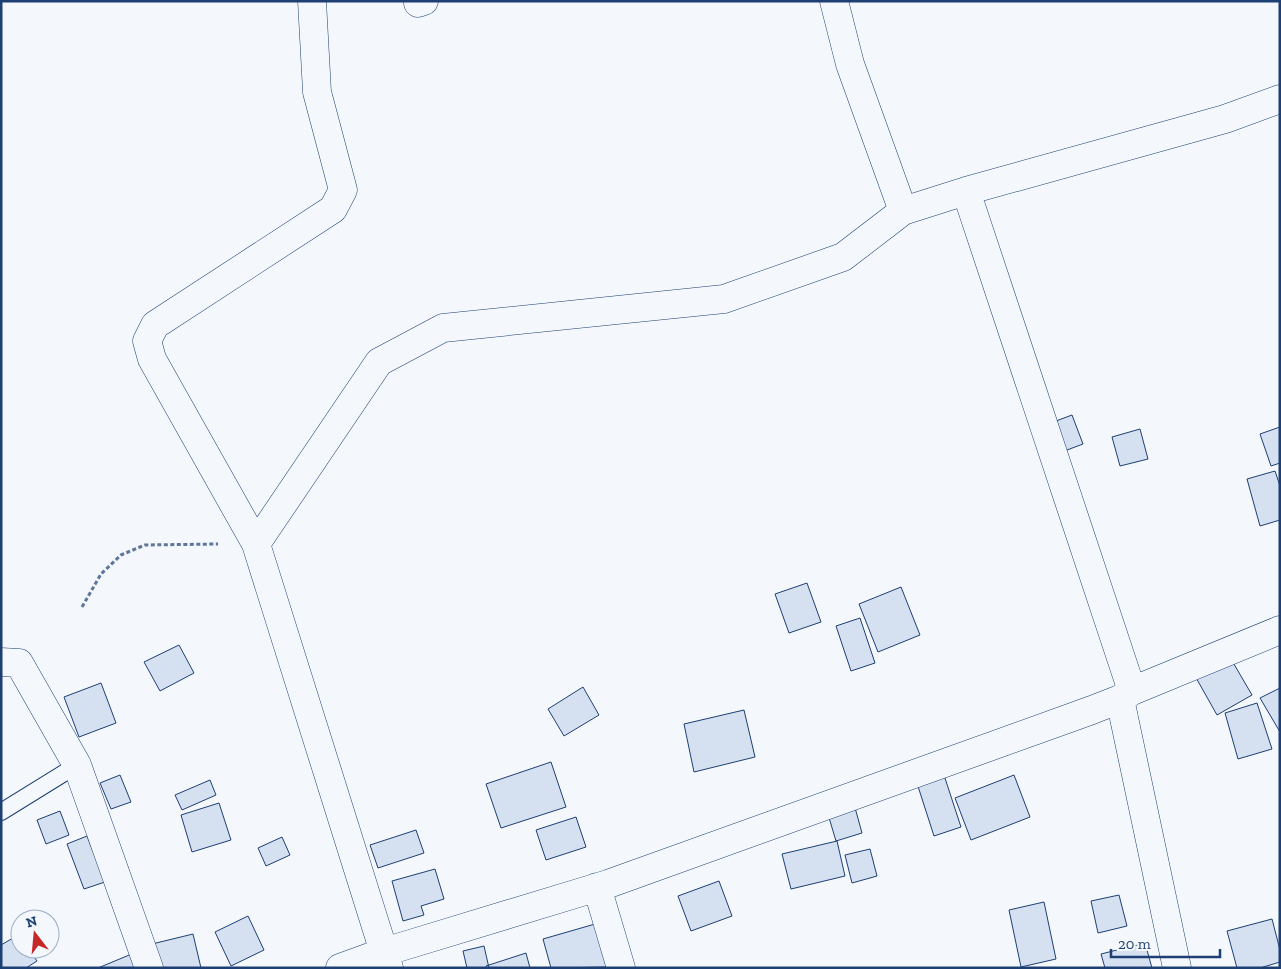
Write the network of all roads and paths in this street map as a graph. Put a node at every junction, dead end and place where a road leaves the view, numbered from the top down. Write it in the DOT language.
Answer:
graph roads {
  1 [pos="312,1"];
  2 [pos="834,1"];
  3 [pos="1280,99"];
  4 [pos="966,191"];
  5 [pos="903,212"];
  6 [pos="256,544"];
  7 [pos="82,607"];
  8 [pos="1280,630"];
  9 [pos="1,662"];
  10 [pos="1126,695"];
  11 [pos="77,765"];
  12 [pos="1,812"];
  13 [pos="597,887"];
  14 [pos="387,960"];
  15 [pos="149,968"];
  16 [pos="340,968"];
  17 [pos="621,968"];
  18 [pos="1178,968"];
  1 -- 6 [label="street"];
  2 -- 5 [label="street"];
  3 -- 4 [label="street"];
  4 -- 5 [label="street"];
  4 -- 10 [label="street"];
  5 -- 6 [label="street"];
  6 -- 7 [label="path"];
  6 -- 14 [label="street"];
  8 -- 10 [label="street"];
  9 -- 11 [label="street"];
  10 -- 13 [label="street"];
  10 -- 18 [label="street"];
  11 -- 12 [label="lane"];
  11 -- 15 [label="street"];
  13 -- 14 [label="street"];
  13 -- 17 [label="street"];
  14 -- 16 [label="street"];
}
